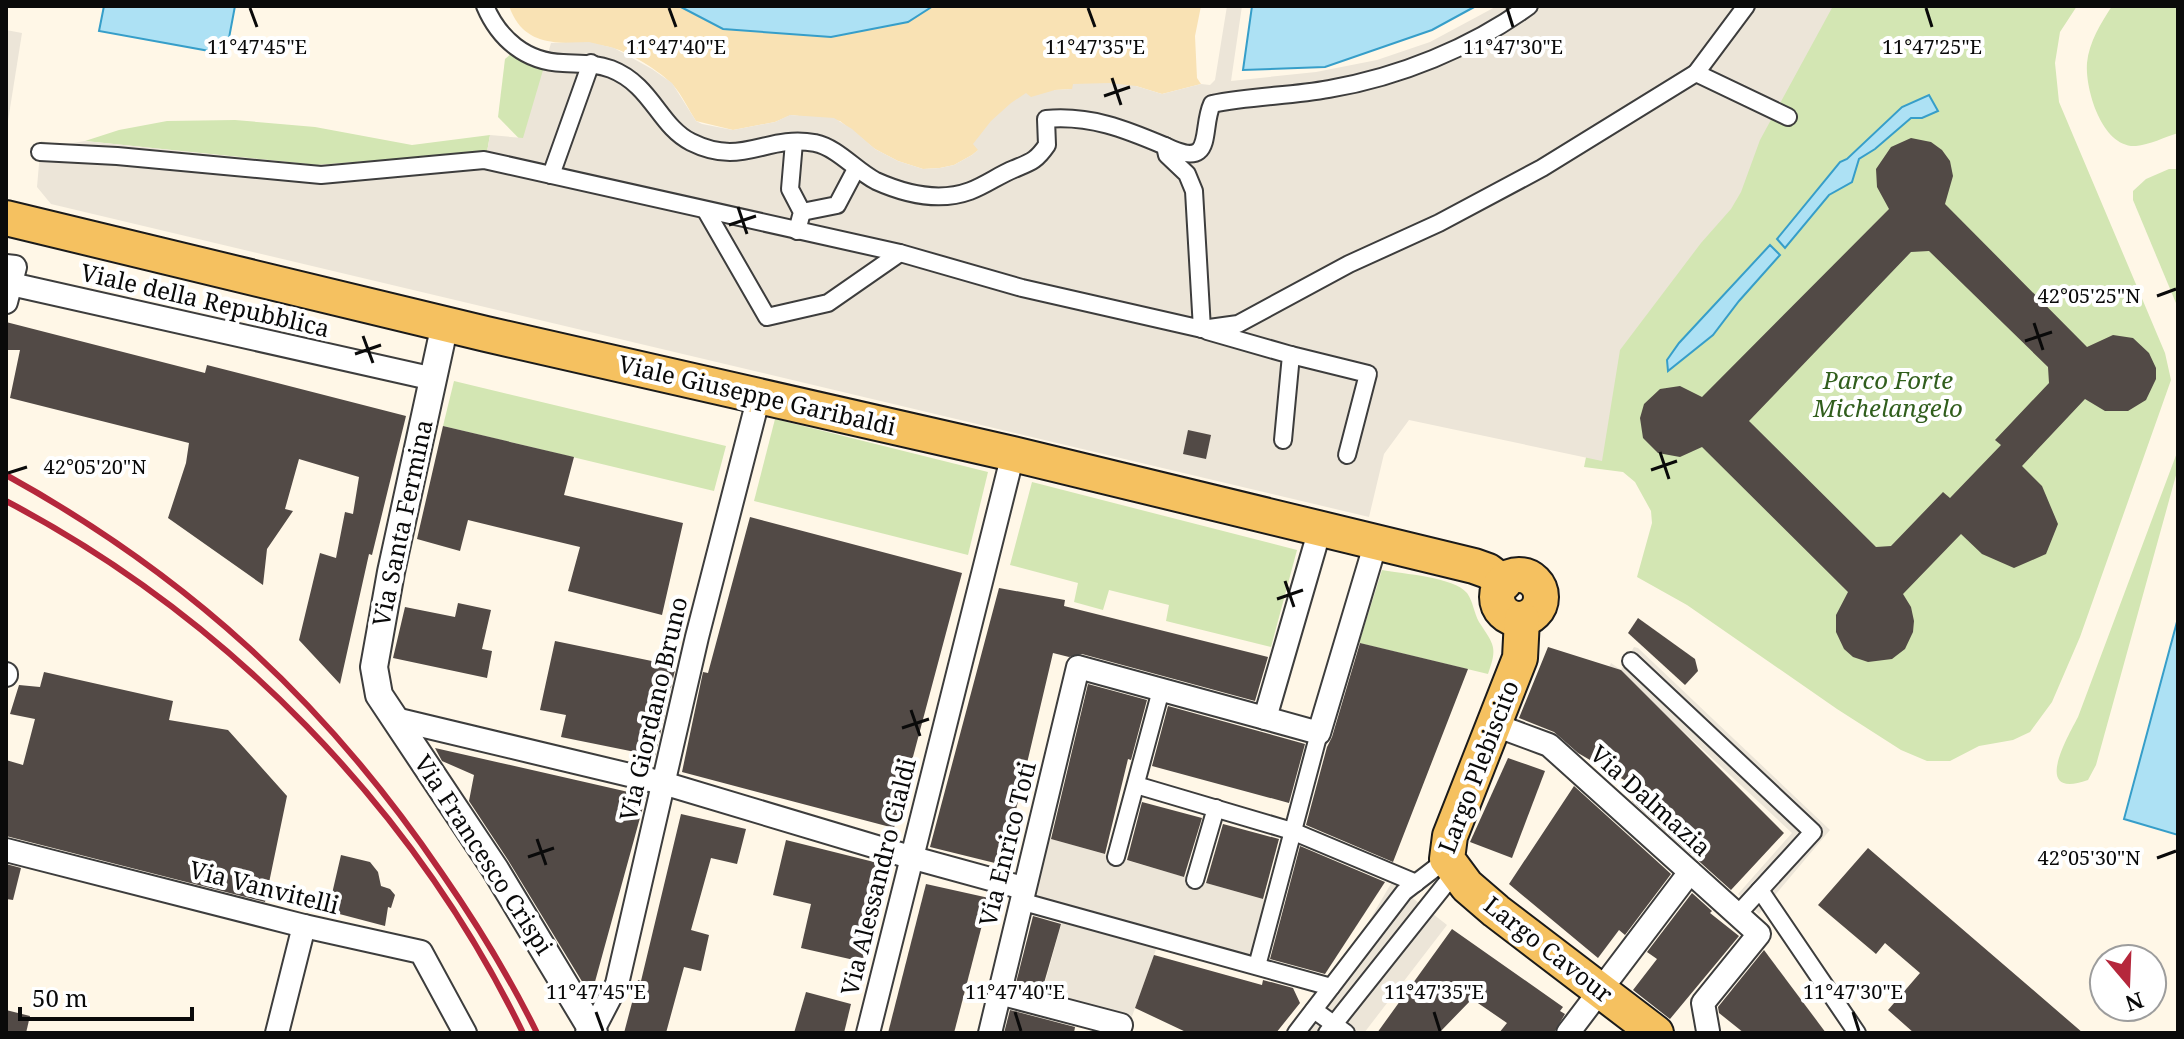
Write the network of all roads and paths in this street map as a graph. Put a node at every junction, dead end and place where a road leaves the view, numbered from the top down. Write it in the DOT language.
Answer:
graph roads {
  1 [pos="485,6"];
  2 [pos="1529,6"];
  3 [pos="1746,6"];
  4 [pos="591,63"];
  5 [pos="1696,73"];
  6 [pos="1788,117"];
  7 [pos="794,142"];
  8 [pos="1165,146"];
  9 [pos="40,152"];
  10 [pos="856,169"];
  11 [pos="551,175"];
  12 [pos="706,211"];
  13 [pos="802,212"];
  14 [pos="6,218"];
  15 [pos="797,231"];
  16 [pos="900,253"];
  17 [pos="8,284"];
  18 [pos="445,324"];
  19 [pos="1202,329"];
  20 [pos="1291,355"];
  21 [pos="434,379"];
  22 [pos="759,396"];
  23 [pos="1283,440"];
  24 [pos="1013,454"];
  25 [pos="1347,455"];
  26 [pos="1320,529"];
  27 [pos="1376,542"];
  28 [pos="1522,619"];
  29 [pos="1631,661"];
  30 [pos="1161,690"];
  31 [pos="1265,718"];
  32 [pos="395,719"];
  33 [pos="1495,725"];
  34 [pos="1319,733"];
  35 [pos="663,783"];
  36 [pos="1136,785"];
  37 [pos="1216,808"];
  38 [pos="1292,831"];
  39 [pos="6,850"];
  40 [pos="910,857"];
  41 [pos="1116,857"];
  42 [pos="1451,865"];
  43 [pos="1690,872"];
  44 [pos="1195,880"];
  45 [pos="1416,883"];
  46 [pos="1760,890"];
  47 [pos="1021,894"];
  48 [pos="1737,915"];
  49 [pos="304,926"];
  50 [pos="1257,966"];
  51 [pos="1331,987"];
  52 [pos="1600,989"];
  53 [pos="999,993"];
  54 [pos="1314,1010"];
  55 [pos="1120,1029"];
  56 [pos="1336,1030"];
  57 [pos="1708,1031"];
  58 [pos="591,1032"];
  59 [pos="277,1033"];
  60 [pos="465,1033"];
  61 [pos="868,1033"];
  62 [pos="990,1033"];
  63 [pos="1296,1033"];
  64 [pos="1568,1033"];
  65 [pos="1656,1033"];
  66 [pos="1857,1033"];
  1 -- 4 [label="street"];
  2 -- 8 [label="street"];
  3 -- 5 [label="street"];
  4 -- 7 [label="street"];
  4 -- 11 [label="street"];
  5 -- 6 [label="street"];
  5 -- 19 [label="street"];
  7 -- 10 [label="street"];
  7 -- 13 [label="street"];
  8 -- 10 [label="street"];
  8 -- 19 [label="street"];
  9 -- 11 [label="street"];
  10 -- 13 [label="street"];
  11 -- 12 [label="street"];
  12 -- 15 [label="street"];
  12 -- 16 [label="street"];
  13 -- 15 [label="street"];
  14 -- 18 [label="main road, Viale Giuseppe Garibaldi"];
  15 -- 16 [label="street"];
  16 -- 19 [label="street"];
  17 -- 21 [label="street, Viale della Repubblica"];
  18 -- 21 [label="street, Via Santa Fermina"];
  18 -- 22 [label="main road, Viale Giuseppe Garibaldi"];
  19 -- 20 [label="street"];
  20 -- 23 [label="street"];
  20 -- 25 [label="street"];
  21 -- 32 [label="street, Via Santa Fermina"];
  22 -- 24 [label="main road, Viale Giuseppe Garibaldi"];
  22 -- 35 [label="street, Via Giordano Bruno"];
  24 -- 26 [label="main road, Viale Giuseppe Garibaldi"];
  24 -- 40 [label="street, Via Alessandro Cialdi"];
  26 -- 27 [label="main road, Viale Giuseppe Garibaldi"];
  26 -- 31 [label="street"];
  27 -- 28 [label="main road, Viale Giuseppe Garibaldi"];
  27 -- 34 [label="street"];
  28 -- 33 [label="main road, Largo Plebiscito"];
  29 -- 46 [label="street"];
  30 -- 31 [label="street"];
  30 -- 36 [label="street"];
  30 -- 47 [label="street, Via Enrico Toti"];
  31 -- 34 [label="street"];
  32 -- 35 [label="street"];
  32 -- 58 [label="street, Via Francesco Crispi"];
  33 -- 42 [label="main road, Largo Plebiscito"];
  33 -- 43 [label="street, Via Dalmazia"];
  34 -- 38 [label="street"];
  35 -- 40 [label="street"];
  35 -- 58 [label="street, Via Giordano Bruno"];
  36 -- 37 [label="street"];
  36 -- 41 [label="street"];
  37 -- 38 [label="street"];
  37 -- 44 [label="street"];
  38 -- 45 [label="street"];
  38 -- 50 [label="street"];
  39 -- 49 [label="street, Via Vanvitelli"];
  40 -- 47 [label="street"];
  40 -- 61 [label="street, Via Alessandro Cialdi"];
  42 -- 45 [label="street, Largo Plebiscito"];
  42 -- 52 [label="main road, Largo Cavour"];
  42 -- 56 [label="street"];
  43 -- 48 [label="street, Via Dalmazia"];
  43 -- 52 [label="street"];
  45 -- 51 [label="street, Largo Plebiscito"];
  46 -- 48 [label="street"];
  46 -- 66 [label="street"];
  47 -- 50 [label="street"];
  47 -- 53 [label="street, Via Enrico Toti"];
  48 -- 57 [label="street, Via Dalmazia"];
  49 -- 59 [label="street"];
  49 -- 60 [label="street, Via Vanvitelli"];
  50 -- 51 [label="street"];
  51 -- 54 [label="street, Largo Plebiscito"];
  52 -- 64 [label="street"];
  52 -- 65 [label="main road, Largo Cavour"];
  53 -- 55 [label="street"];
  53 -- 62 [label="street, Via Enrico Toti"];
  54 -- 56 [label="street"];
  54 -- 63 [label="street, Largo Plebiscito"];
}
